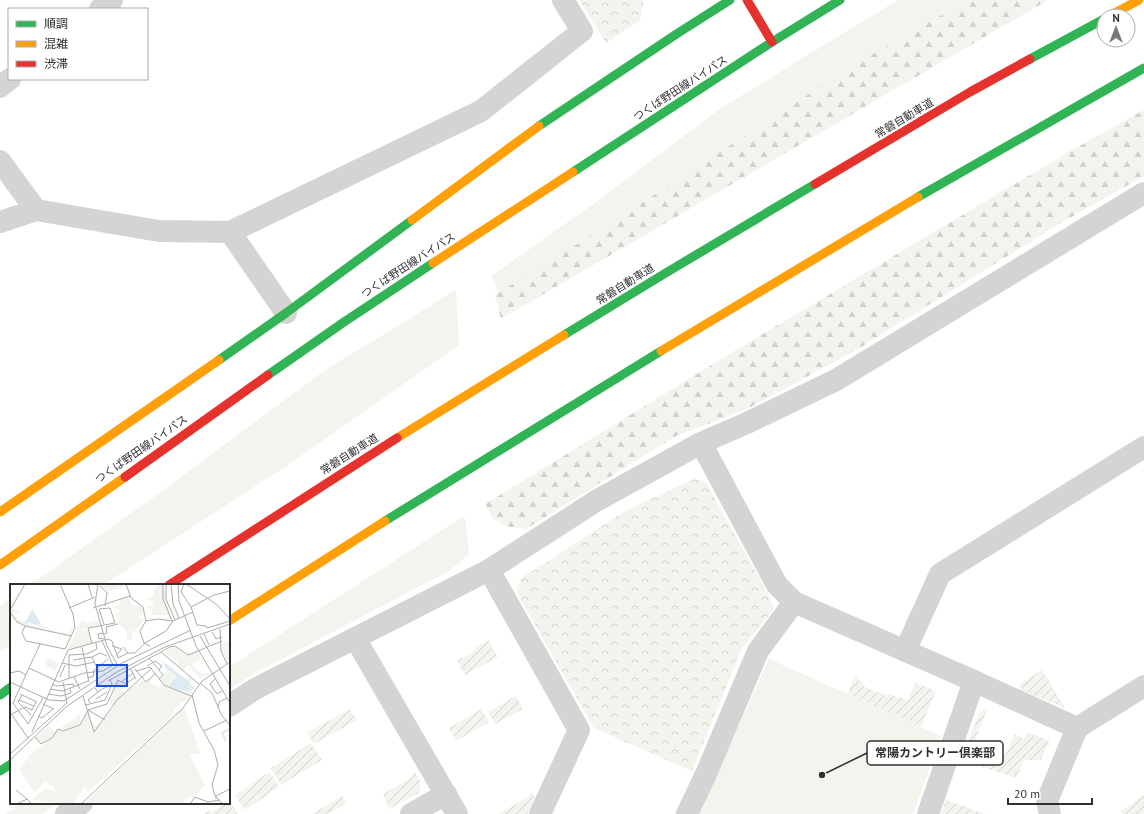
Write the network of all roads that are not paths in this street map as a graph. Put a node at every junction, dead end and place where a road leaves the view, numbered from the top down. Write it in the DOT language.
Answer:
graph roads {
  1 [pos="112,0"];
  2 [pos="563,0"];
  3 [pos="730,0"];
  4 [pos="747,0"];
  5 [pos="840,0"];
  6 [pos="1139,0"];
  7 [pos="101,8"];
  8 [pos="1124,8"];
  9 [pos="1096,23"];
  10 [pos="772,42"];
  11 [pos="1144,68"];
  12 [pos="9,80"];
  13 [pos="0,87"];
  14 [pos="0,161"];
  15 [pos="1144,193"];
  16 [pos="36,210"];
  17 [pos="0,222"];
  18 [pos="230,232"];
  19 [pos="286,313"];
  20 [pos="701,443"];
  21 [pos="1144,446"];
  22 [pos="0,512"];
  23 [pos="0,565"];
  24 [pos="489,570"];
  25 [pos="171,584"];
  26 [pos="794,602"];
  27 [pos="230,620"];
  28 [pos="355,638"];
  29 [pos="905,650"];
  30 [pos="974,681"];
  31 [pos="1144,686"];
  32 [pos="10,688"];
  33 [pos="0,695"];
  34 [pos="230,705"];
  35 [pos="1077,728"];
  36 [pos="10,765"];
  37 [pos="0,771"];
  38 [pos="446,794"];
  39 [pos="81,804"];
  40 [pos="66,814"];
  41 [pos="410,814"];
  42 [pos="457,814"];
  43 [pos="540,814"];
  44 [pos="687,814"];
  45 [pos="928,814"];
  46 [pos="1050,814"];
  1 -- 7 [label="street"];
  2 -- 18 [label="street"];
  3 -- 19 [label="main road"];
  4 -- 10 [label="main road"];
  5 -- 10 [label="main road, つくば野田線バイパス"];
  6 -- 8 [label="main road"];
  9 -- 25 [label="main road, 常磐自動車道"];
  10 -- 23 [label="main road, つくば野田線バイパス"];
  11 -- 27 [label="main road"];
  12 -- 13 [label="street"];
  14 -- 16 [label="street"];
  15 -- 20 [label="street"];
  16 -- 17 [label="street"];
  16 -- 18 [label="street"];
  18 -- 19 [label="street"];
  19 -- 22 [label="main road"];
  20 -- 24 [label="street"];
  20 -- 26 [label="street"];
  21 -- 29 [label="street"];
  24 -- 28 [label="street"];
  24 -- 43 [label="street"];
  26 -- 29 [label="street"];
  26 -- 44 [label="street"];
  28 -- 34 [label="street"];
  28 -- 38 [label="street"];
  29 -- 30 [label="street"];
  30 -- 35 [label="street"];
  30 -- 45 [label="street"];
  31 -- 35 [label="street"];
  32 -- 33 [label="main road"];
  35 -- 46 [label="street"];
  36 -- 37 [label="main road"];
  38 -- 41 [label="street"];
  38 -- 42 [label="street"];
  39 -- 40 [label="street"];
}
